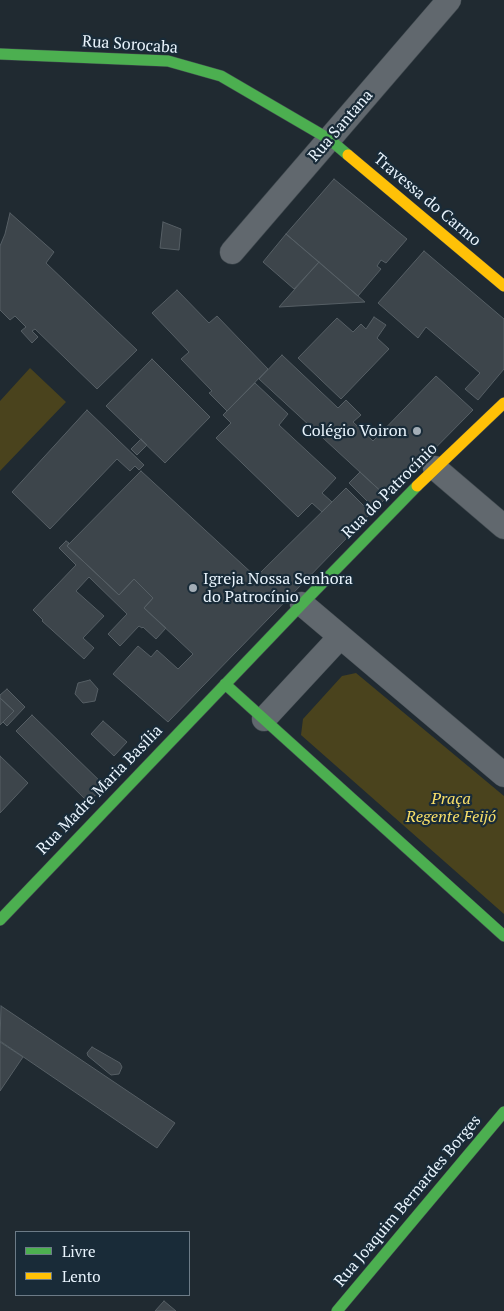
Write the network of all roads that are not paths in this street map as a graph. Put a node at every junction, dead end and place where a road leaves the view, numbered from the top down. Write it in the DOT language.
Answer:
graph roads {
  1 [pos="449,0"];
  2 [pos="0,54"];
  3 [pos="330,139"];
  4 [pos="232,252"];
  5 [pos="504,286"];
  6 [pos="504,403"];
  7 [pos="435,468"];
  8 [pos="504,526"];
  9 [pos="302,604"];
  10 [pos="340,637"];
  11 [pos="225,684"];
  12 [pos="264,719"];
  13 [pos="504,775"];
  14 [pos="0,920"];
  15 [pos="504,936"];
  16 [pos="504,1112"];
  17 [pos="337,1311"];
  1 -- 3 [label="street, Rua Santana"];
  2 -- 3 [label="street, Rua Sorocaba"];
  3 -- 4 [label="street, Rua Santana"];
  3 -- 5 [label="street, Travessa do Carmo"];
  6 -- 7 [label="street, Rua do Patrocínio"];
  7 -- 8 [label="street"];
  7 -- 9 [label="street, Rua do Patrocínio"];
  9 -- 10 [label="street"];
  9 -- 11 [label="street"];
  10 -- 12 [label="street"];
  10 -- 13 [label="street"];
  11 -- 12 [label="street"];
  11 -- 14 [label="street, Rua Madre Maria Basília"];
  12 -- 15 [label="street"];
  16 -- 17 [label="street, Rua Joaquim Bernardes Borges"];
}
